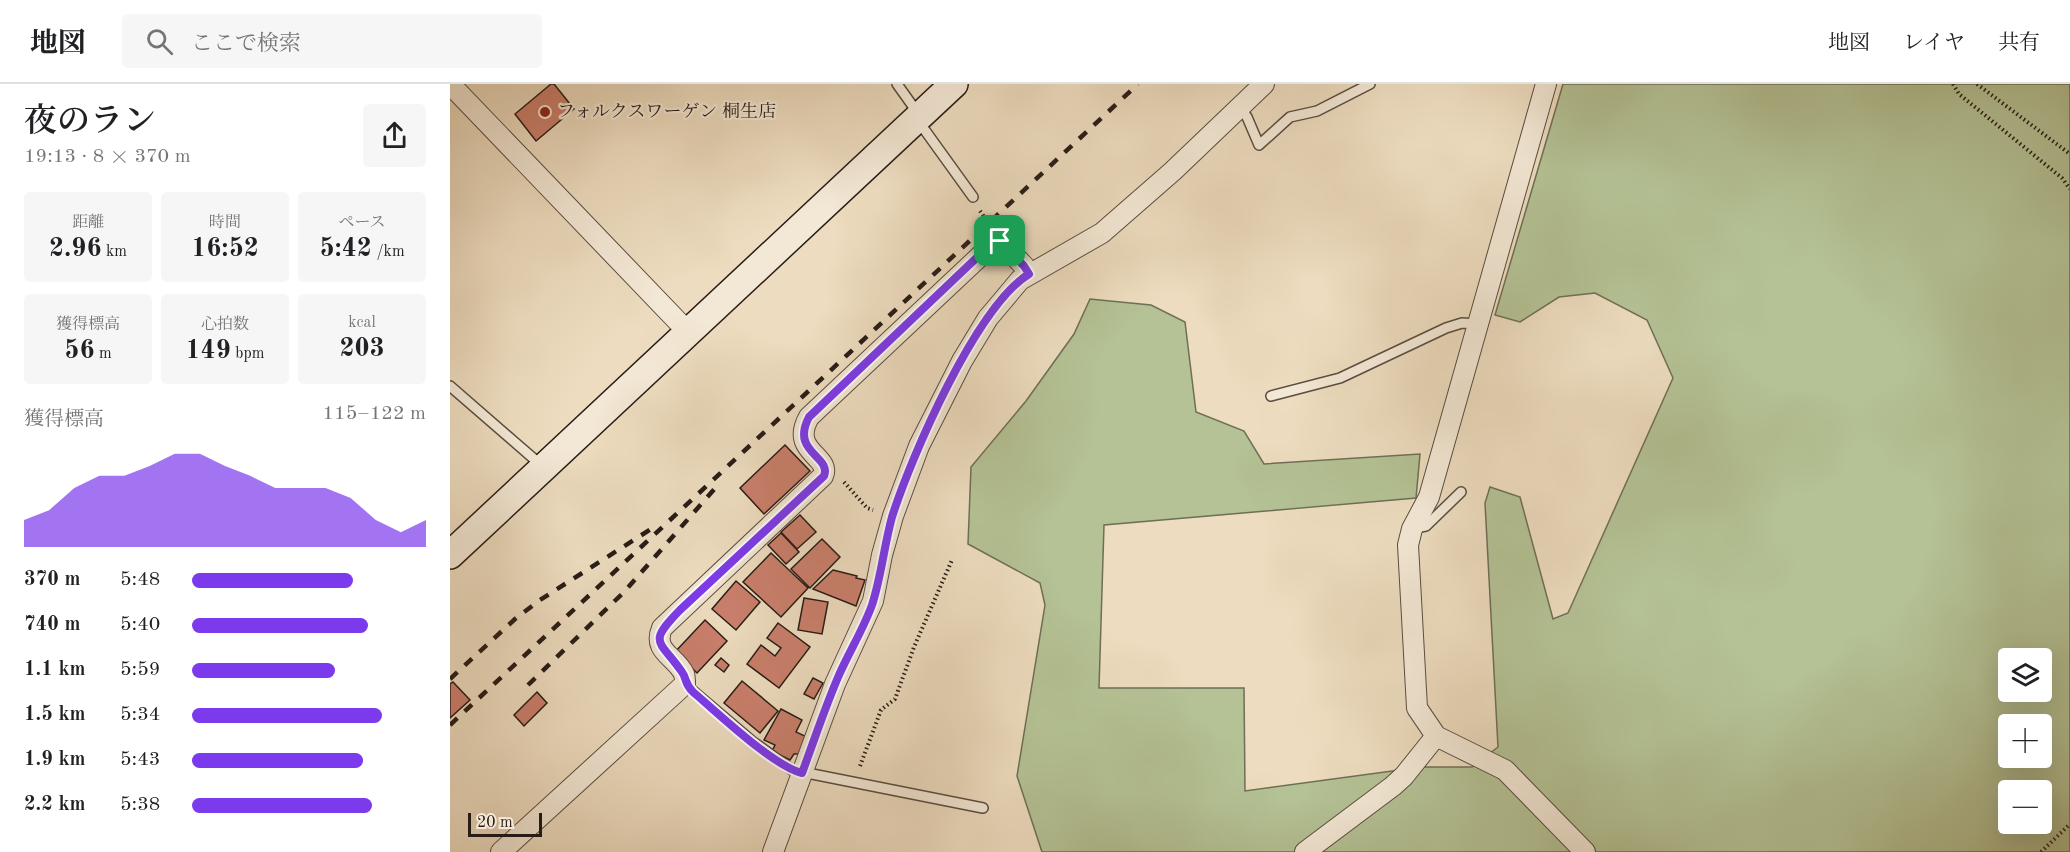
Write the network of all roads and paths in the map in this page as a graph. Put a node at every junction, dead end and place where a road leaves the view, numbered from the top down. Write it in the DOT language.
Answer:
graph roads {
  1 [pos="450,84"];
  2 [pos="897,84"];
  3 [pos="954,84"];
  4 [pos="1370,84"];
  5 [pos="1546,84"];
  6 [pos="1953,84"];
  7 [pos="1977,84"];
  8 [pos="1259,86"];
  9 [pos="1240,107"];
  10 [pos="918,118"];
  11 [pos="2070,154"];
  12 [pos="2070,189"];
  13 [pos="973,197"];
  14 [pos="1000,241"];
  15 [pos="1029,274"];
  16 [pos="1477,324"];
  17 [pos="688,332"];
  18 [pos="450,386"];
  19 [pos="1271,396"];
  20 [pos="543,466"];
  21 [pos="826,471"];
  22 [pos="1461,492"];
  23 [pos="893,516"];
  24 [pos="1412,529"];
  25 [pos="450,555"];
  26 [pos="952,560"];
  27 [pos="685,684"];
  28 [pos="1436,736"];
  29 [pos="802,773"];
  30 [pos="848,781"];
  31 [pos="983,808"];
  32 [pos="2070,824"];
  33 [pos="505,851"];
  34 [pos="773,852"];
  35 [pos="1305,852"];
  36 [pos="1585,852"];
  37 [pos="2041,852"];
  1 -- 17 [label="street"];
  2 -- 10 [label="lane"];
  3 -- 10 [label="street"];
  4 -- 9 [label="lane"];
  5 -- 16 [label="street"];
  6 -- 12 [label="path"];
  7 -- 11 [label="path"];
  8 -- 9 [label="street"];
  9 -- 15 [label="street"];
  10 -- 13 [label="lane"];
  10 -- 17 [label="street"];
  13 -- 14 [label="path"];
  14 -- 15 [label="street"];
  14 -- 21 [label="street"];
  15 -- 23 [label="street"];
  16 -- 19 [label="lane"];
  16 -- 24 [label="street"];
  17 -- 20 [label="street"];
  18 -- 20 [label="lane"];
  20 -- 25 [label="street"];
  21 -- 23 [label="path"];
  21 -- 27 [label="street"];
  22 -- 24 [label="lane"];
  23 -- 29 [label="street"];
  24 -- 28 [label="street"];
  26 -- 30 [label="path"];
  27 -- 29 [label="lane"];
  27 -- 33 [label="street"];
  28 -- 35 [label="street"];
  28 -- 36 [label="street"];
  29 -- 30 [label="lane"];
  29 -- 34 [label="street"];
  30 -- 31 [label="lane"];
  32 -- 37 [label="path"];
}
